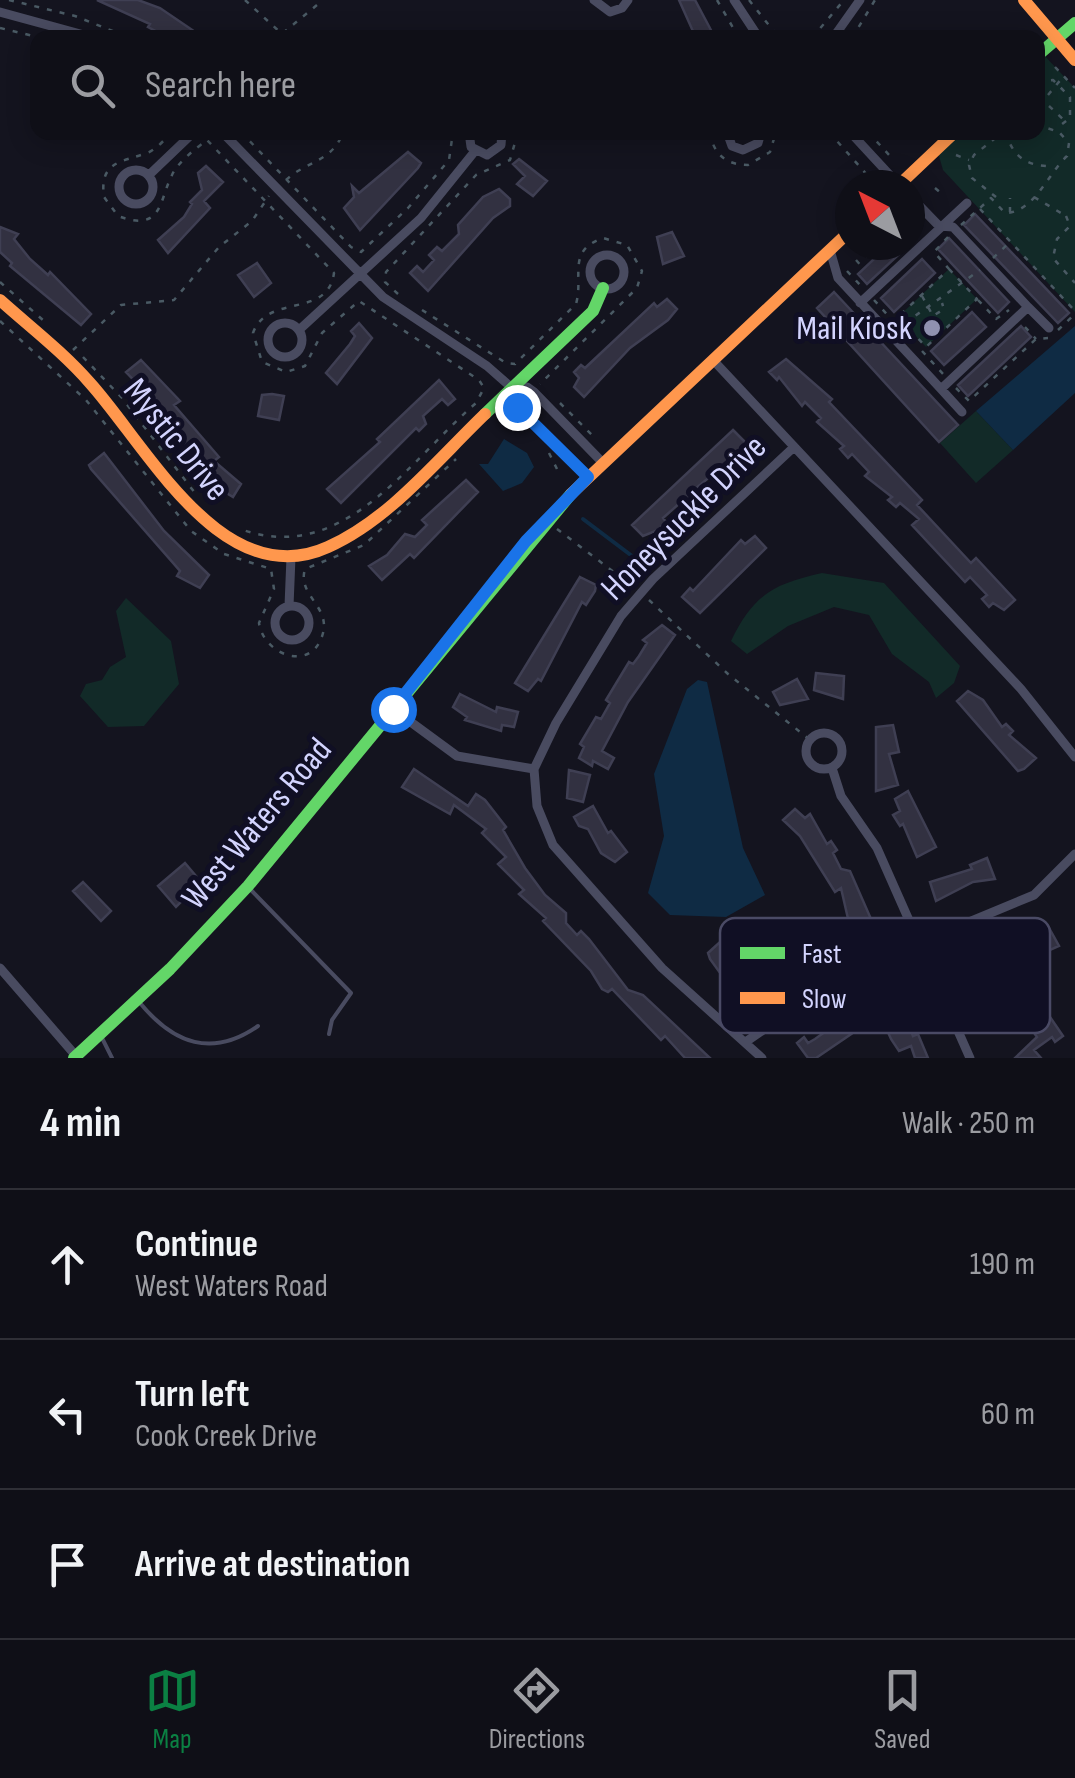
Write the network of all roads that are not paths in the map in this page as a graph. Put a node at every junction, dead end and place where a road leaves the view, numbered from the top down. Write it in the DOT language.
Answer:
graph roads {
  1 [pos="594,0"];
  2 [pos="628,0"];
  3 [pos="734,0"];
  4 [pos="860,0"];
  5 [pos="1024,0"];
  6 [pos="0,12"];
  7 [pos="1075,23"];
  8 [pos="66,30"];
  9 [pos="754,30"];
  10 [pos="839,30"];
  11 [pos="1055,38"];
  12 [pos="1045,47"];
  13 [pos="1075,60"];
  14 [pos="186,140"];
  15 [pos="230,140"];
  16 [pos="472,140"];
  17 [pos="500,140"];
  18 [pos="730,140"];
  19 [pos="757,140"];
  20 [pos="857,140"];
  21 [pos="947,140"];
  22 [pos="475,151"];
  23 [pos="885,170"];
  24 [pos="915,170"];
  25 [pos="149,175"];
  26 [pos="967,203"];
  27 [pos="925,210"];
  28 [pos="943,226"];
  29 [pos="835,245"];
  30 [pos="830,250"];
  31 [pos="808,270"];
  32 [pos="842,274"];
  33 [pos="362,275"];
  34 [pos="603,288"];
  35 [pos="0,300"];
  36 [pos="860,303"];
  37 [pos="1028,308"];
  38 [pos="1049,328"];
  39 [pos="300,330"];
  40 [pos="713,360"];
  41 [pos="945,385"];
  42 [pos="513,389"];
  43 [pos="962,412"];
  44 [pos="794,447"];
  45 [pos="603,463"];
  46 [pos="588,477"];
  47 [pos="291,556"];
  48 [pos="289,606"];
  49 [pos="393,709"];
  50 [pos="1075,757"];
  51 [pos="534,768"];
  52 [pos="832,768"];
  53 [pos="1075,854"];
  54 [pos="248,886"];
  55 [pos="907,918"];
  56 [pos="981,918"];
  57 [pos="0,968"];
  58 [pos="138,999"];
  59 [pos="720,1018"];
  60 [pos="258,1026"];
  61 [pos="737,1033"];
  62 [pos="758,1033"];
  63 [pos="958,1033"];
  64 [pos="99,1034"];
  65 [pos="329,1034"];
  66 [pos="746,1041"];
  67 [pos="75,1057"];
  68 [pos="112,1058"];
  69 [pos="762,1058"];
  70 [pos="970,1058"];
  1 -- 2 [label="street"];
  3 -- 9 [label="street"];
  4 -- 10 [label="street"];
  5 -- 11 [label="street"];
  6 -- 8 [label="street"];
  7 -- 11 [label="street"];
  11 -- 12 [label="street"];
  11 -- 13 [label="street"];
  14 -- 25 [label="street"];
  15 -- 33 [label="street"];
  16 -- 22 [label="street"];
  17 -- 22 [label="street"];
  18 -- 19 [label="street"];
  20 -- 23 [label="street"];
  21 -- 24 [label="street"];
  22 -- 33 [label="street"];
  26 -- 28 [label="street"];
  27 -- 28 [label="street"];
  28 -- 36 [label="street"];
  28 -- 37 [label="street"];
  29 -- 30 [label="street, West Waters Road"];
  30 -- 31 [label="street, West Waters Road"];
  30 -- 32 [label="street"];
  31 -- 32 [label="street"];
  31 -- 40 [label="street, West Waters Road"];
  32 -- 36 [label="street"];
  33 -- 39 [label="street"];
  33 -- 42 [label="street"];
  34 -- 42 [label="street, Mystic Drive"];
  35 -- 47 [label="street, Mystic Drive"];
  36 -- 41 [label="street"];
  37 -- 38 [label="street"];
  37 -- 41 [label="street"];
  40 -- 44 [label="street"];
  40 -- 45 [label="street, West Waters Road"];
  41 -- 43 [label="street"];
  42 -- 45 [label="street"];
  42 -- 46 [label="street"];
  42 -- 47 [label="street, Mystic Drive"];
  44 -- 50 [label="street"];
  44 -- 51 [label="street, Honeysuckle Drive"];
  45 -- 46 [label="street, West Waters Road"];
  46 -- 49 [label="street, West Waters Road"];
  47 -- 48 [label="street"];
  49 -- 51 [label="street"];
  49 -- 54 [label="street, West Waters Road"];
  51 -- 59 [label="street"];
  52 -- 52 [label="street"];
  52 -- 55 [label="street"];
  53 -- 56 [label="street"];
  54 -- 58 [label="street, West Waters Road"];
  54 -- 65 [label="lane"];
  57 -- 67 [label="street"];
  58 -- 60 [label="lane"];
  58 -- 64 [label="street, West Waters Road"];
  61 -- 66 [label="street"];
  62 -- 66 [label="street"];
  63 -- 70 [label="street"];
  64 -- 67 [label="street, West Waters Road"];
  64 -- 68 [label="lane"];
  66 -- 69 [label="street"];
}
